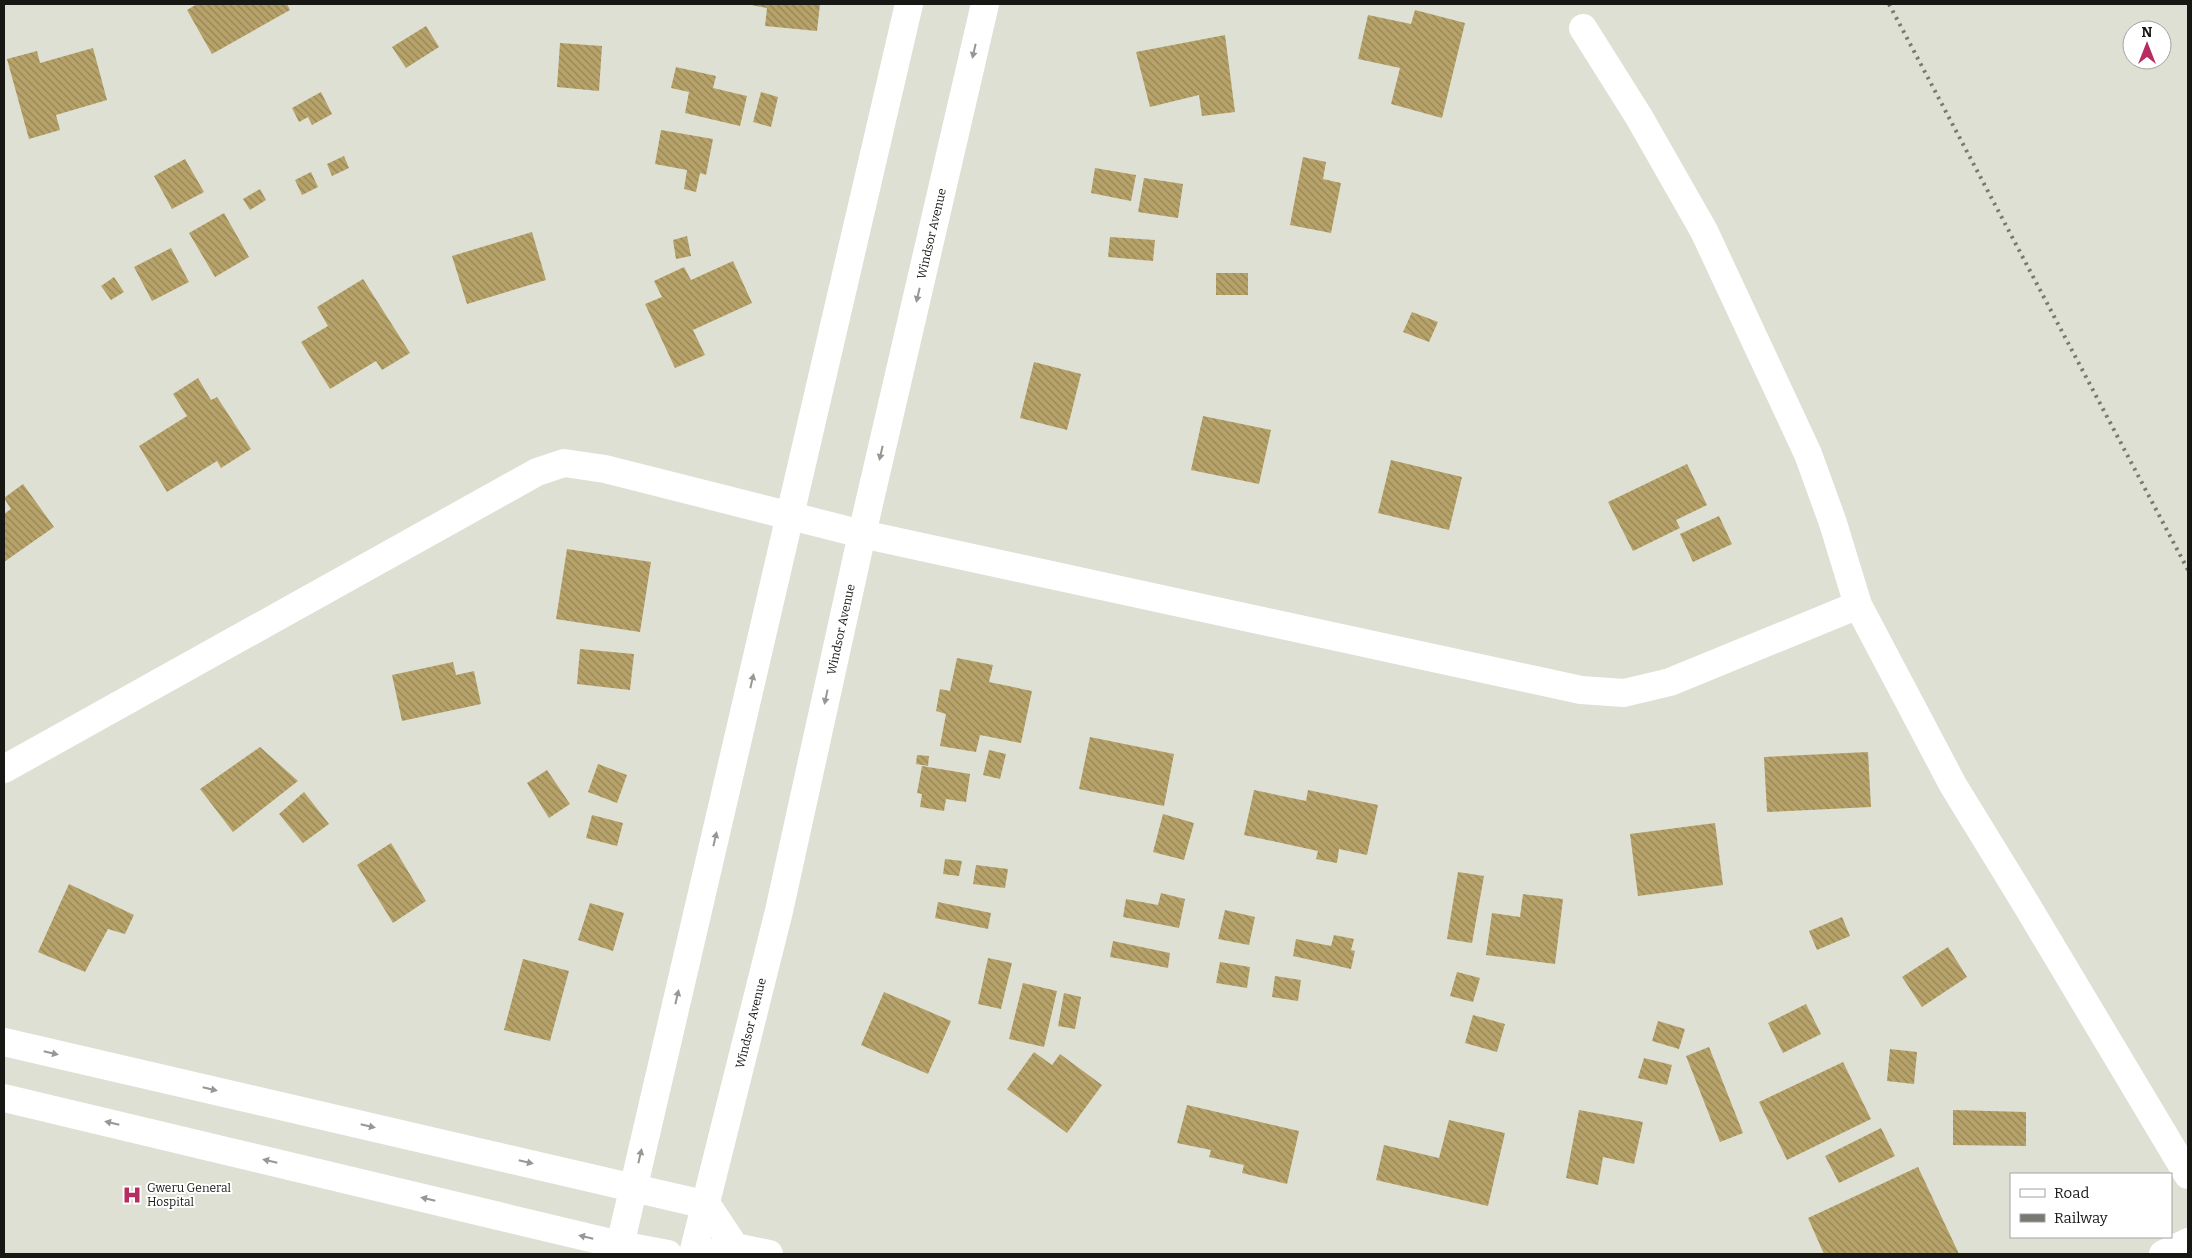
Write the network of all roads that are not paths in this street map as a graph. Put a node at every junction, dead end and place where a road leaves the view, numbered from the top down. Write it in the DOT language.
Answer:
graph roads {
  1 [pos="909,4"];
  2 [pos="985,4"];
  3 [pos="1583,28"];
  4 [pos="790,517"];
  5 [pos="862,534"];
  6 [pos="1858,604"];
  7 [pos="4,769"];
  8 [pos="4,1042"];
  9 [pos="4,1098"];
  10 [pos="2188,1175"];
  11 [pos="633,1187"];
  12 [pos="707,1205"];
  13 [pos="2188,1242"];
  14 [pos="735,1248"];
  15 [pos="619,1250"];
  16 [pos="668,1254"];
  17 [pos="693,1254"];
  18 [pos="710,1254"];
  19 [pos="769,1254"];
  20 [pos="2163,1254"];
  1 -- 4 [label="street"];
  2 -- 5 [label="street, Windsor Avenue, one-way"];
  3 -- 6 [label="street"];
  4 -- 5 [label="street"];
  4 -- 7 [label="street"];
  11 -- 4 [label="street, one-way"];
  5 -- 6 [label="street"];
  5 -- 12 [label="street, Windsor Avenue, one-way"];
  6 -- 10 [label="street"];
  8 -- 11 [label="street, one-way"];
  15 -- 9 [label="street, one-way"];
  11 -- 12 [label="street"];
  11 -- 15 [label="street"];
  12 -- 14 [label="street"];
  12 -- 17 [label="street, Windsor Avenue"];
  13 -- 20 [label="street"];
  14 -- 18 [label="street"];
  14 -- 19 [label="street"];
  15 -- 16 [label="street"];
}
